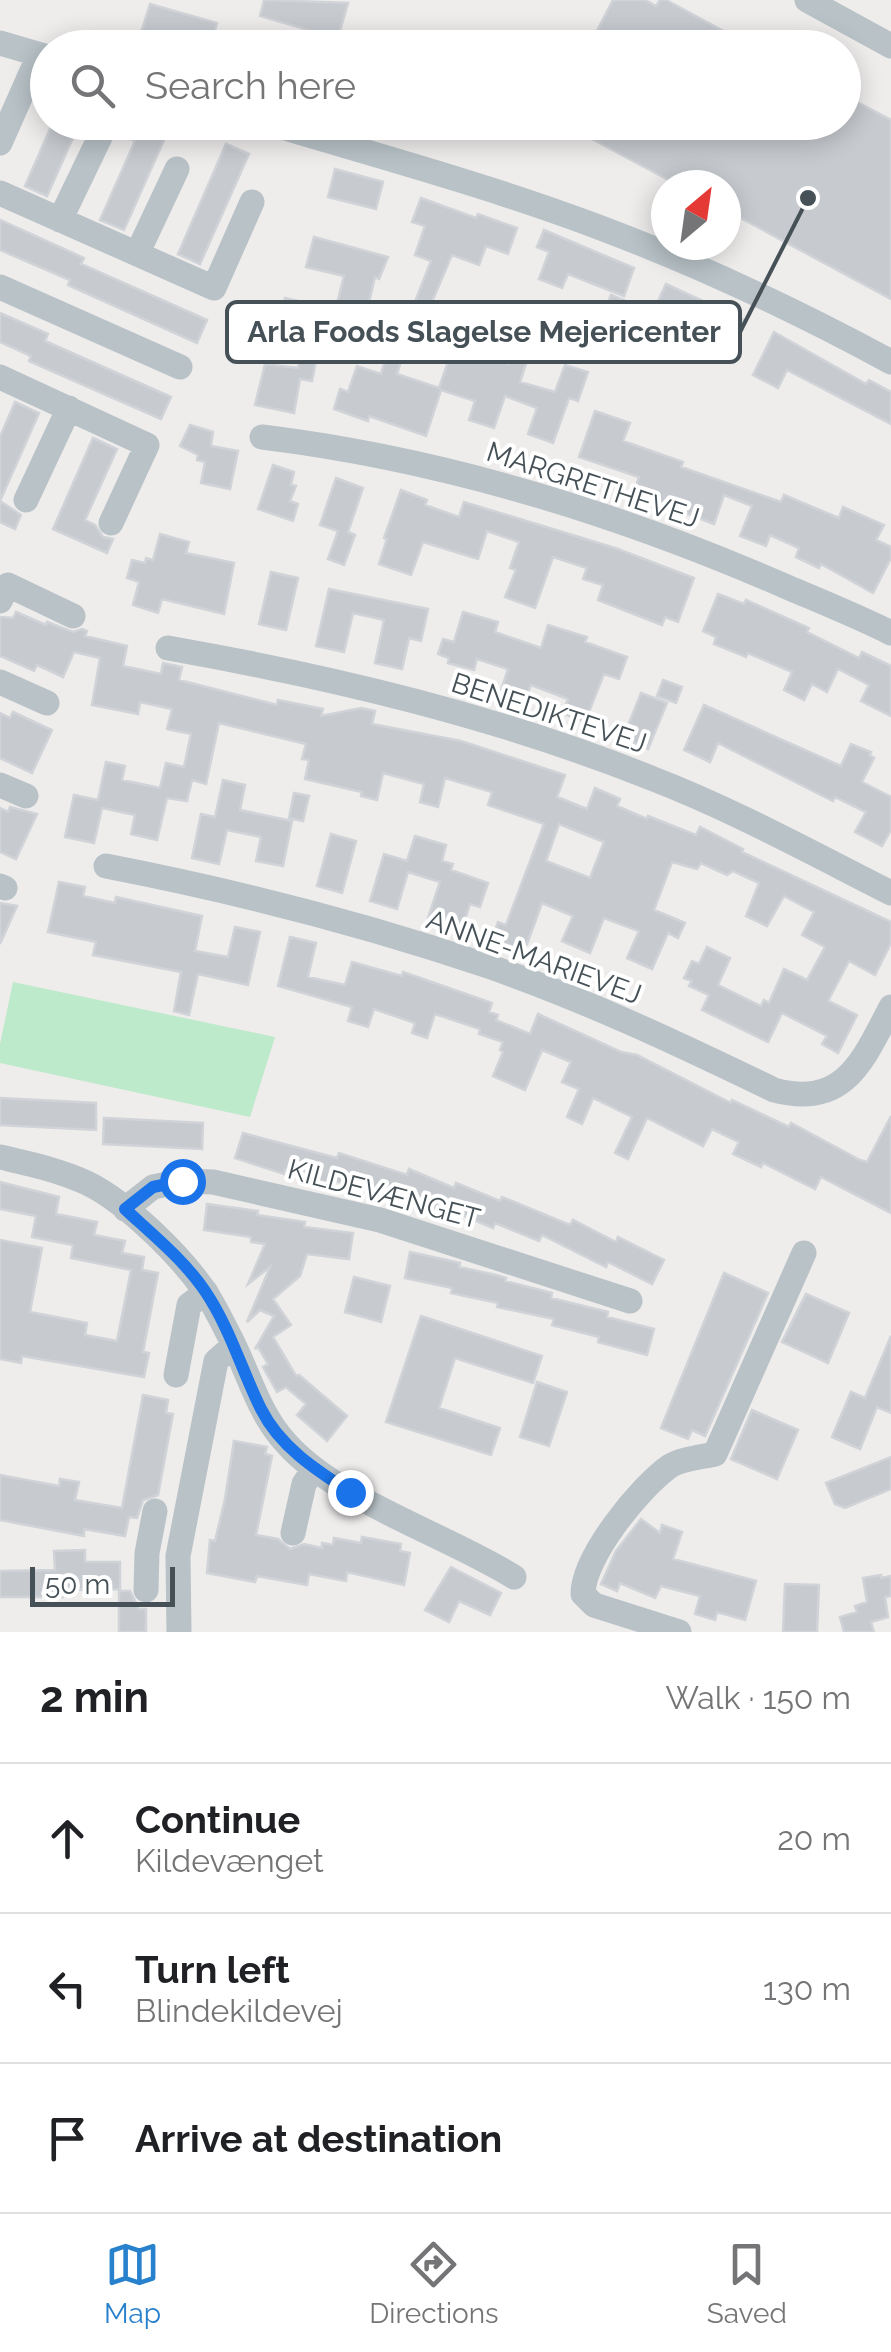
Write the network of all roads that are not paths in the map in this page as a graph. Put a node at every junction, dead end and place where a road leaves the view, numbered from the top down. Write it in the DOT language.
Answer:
graph roads {
  1 [pos="807,0"];
  2 [pos="0,44"];
  3 [pos="891,46"];
  4 [pos="30,52"];
  5 [pos="30,82"];
  6 [pos="99,140"];
  7 [pos="325,140"];
  8 [pos="0,143"];
  9 [pos="177,169"];
  10 [pos="0,194"];
  11 [pos="252,202"];
  12 [pos="60,220"];
  13 [pos="138,254"];
  14 [pos="0,286"];
  15 [pos="891,362"];
  16 [pos="180,367"];
  17 [pos="0,377"];
  18 [pos="69,408"];
  19 [pos="262,438"];
  20 [pos="26,500"];
  21 [pos="111,524"];
  22 [pos="0,602"];
  23 [pos="73,616"];
  24 [pos="891,633"];
  25 [pos="168,648"];
  26 [pos="0,682"];
  27 [pos="47,703"];
  28 [pos="0,785"];
  29 [pos="26,796"];
  30 [pos="106,866"];
  31 [pos="891,893"];
  32 [pos="891,1007"];
  33 [pos="0,1157"];
  34 [pos="125,1209"];
  35 [pos="804,1253"];
  36 [pos="206,1292"];
  37 [pos="630,1301"];
  38 [pos="234,1344"];
  39 [pos="176,1375"];
  40 [pos="314,1469"];
  41 [pos="154,1511"];
  42 [pos="293,1533"];
  43 [pos="147,1553"];
  44 [pos="178,1556"];
  45 [pos="514,1577"];
  46 [pos="146,1590"];
  47 [pos="614,1622"];
  48 [pos="179,1632"];
  49 [pos="679,1632"];
  1 -- 3 [label="street"];
  2 -- 4 [label="street"];
  5 -- 8 [label="street"];
  6 -- 12 [label="street"];
  7 -- 15 [label="street"];
  9 -- 13 [label="street"];
  10 -- 12 [label="street"];
  11 -- 13 [label="street"];
  12 -- 13 [label="street"];
  14 -- 16 [label="street"];
  17 -- 18 [label="street"];
  18 -- 20 [label="street"];
  18 -- 21 [label="street"];
  19 -- 24 [label="street, MARGRETHEVEJ"];
  22 -- 23 [label="street"];
  25 -- 31 [label="street, BENEDIKTEVEJ"];
  26 -- 27 [label="street"];
  28 -- 29 [label="street"];
  30 -- 32 [label="street, ANNE-MARIEVEJ"];
  33 -- 34 [label="street"];
  34 -- 36 [label="street"];
  34 -- 37 [label="street, KILDEVÆNGET"];
  35 -- 47 [label="street"];
  36 -- 38 [label="street"];
  36 -- 39 [label="street"];
  38 -- 40 [label="street"];
  38 -- 44 [label="street"];
  40 -- 42 [label="street"];
  40 -- 45 [label="street"];
  41 -- 43 [label="street"];
  43 -- 44 [label="street"];
  43 -- 46 [label="street"];
  44 -- 48 [label="street"];
  47 -- 49 [label="street"];
}
